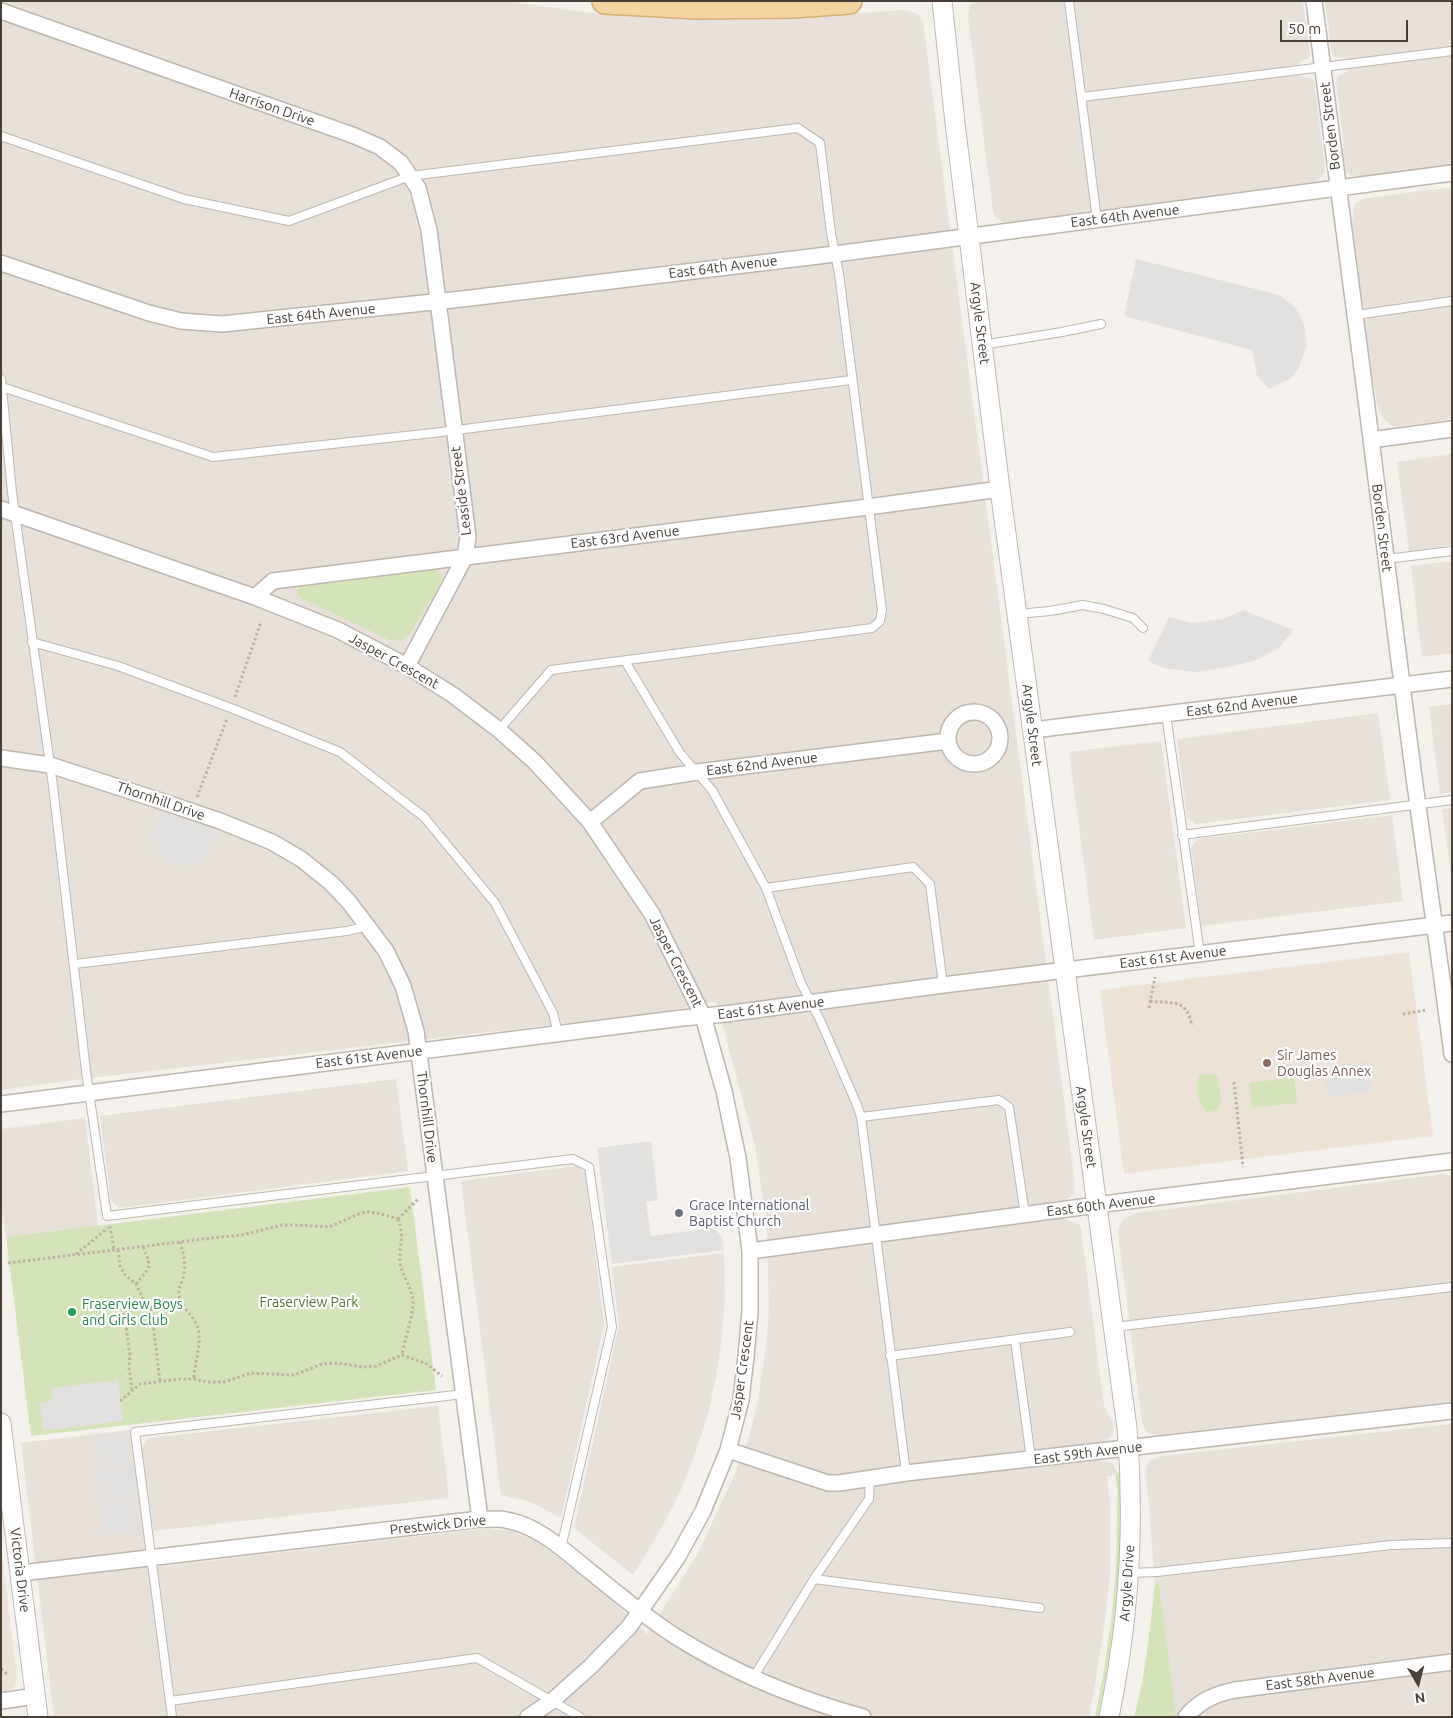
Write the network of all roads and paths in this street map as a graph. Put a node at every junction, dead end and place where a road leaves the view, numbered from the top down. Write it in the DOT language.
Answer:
graph roads {
  1 [pos="605,1"];
  2 [pos="849,1"];
  3 [pos="942,1"];
  4 [pos="1069,1"];
  5 [pos="1314,1"];
  6 [pos="793,3"];
  7 [pos="1,11"];
  8 [pos="1452,51"];
  9 [pos="1323,67"];
  10 [pos="1082,98"];
  11 [pos="1,136"];
  12 [pos="1452,173"];
  13 [pos="410,176"];
  14 [pos="1338,189"];
  15 [pos="1097,220"];
  16 [pos="969,237"];
  17 [pos="836,254"];
  18 [pos="1,263"];
  19 [pos="1452,301"];
  20 [pos="437,302"];
  21 [pos="1356,315"];
  22 [pos="1101,324"];
  23 [pos="983,345"];
  24 [pos="851,380"];
  25 [pos="2,383"];
  26 [pos="1452,429"];
  27 [pos="454,430"];
  28 [pos="1371,440"];
  29 [pos="1000,489"];
  30 [pos="868,508"];
  31 [pos="1,509"];
  32 [pos="16,515"];
  33 [pos="1452,551"];
  34 [pos="465,557"];
  35 [pos="1386,560"];
  36 [pos="255,597"];
  37 [pos="1018,614"];
  38 [pos="1143,628"];
  39 [pos="32,642"];
  40 [pos="625,661"];
  41 [pos="407,666"];
  42 [pos="1452,679"];
  43 [pos="1402,686"];
  44 [pos="1166,714"];
  45 [pos="499,730"];
  46 [pos="1033,730"];
  47 [pos="948,741"];
  48 [pos="1,758"];
  49 [pos="50,765"];
  50 [pos="697,772"];
  51 [pos="1452,800"];
  52 [pos="1418,805"];
  53 [pos="590,822"];
  54 [pos="1182,835"];
  55 [pos="766,888"];
  56 [pos="1452,924"];
  57 [pos="369,926"];
  58 [pos="1435,926"];
  59 [pos="1200,954"];
  60 [pos="75,964"];
  61 [pos="1065,971"];
  62 [pos="1154,977"];
  63 [pos="943,986"];
  64 [pos="1150,1001"];
  65 [pos="812,1002"];
  66 [pos="1149,1008"];
  67 [pos="1427,1010"];
  68 [pos="1403,1014"];
  69 [pos="703,1016"];
  70 [pos="1192,1026"];
  71 [pos="558,1033"];
  72 [pos="1451,1048"];
  73 [pos="418,1051"];
  74 [pos="1234,1082"];
  75 [pos="89,1092"];
  76 [pos="1,1104"];
  77 [pos="861,1118"];
  78 [pos="1452,1161"];
  79 [pos="1243,1167"];
  80 [pos="434,1176"];
  81 [pos="419,1198"];
  82 [pos="1096,1205"];
  83 [pos="1025,1215"];
  84 [pos="398,1219"];
  85 [pos="875,1234"];
  86 [pos="180,1242"];
  87 [pos="143,1247"];
  88 [pos="116,1250"];
  89 [pos="750,1251"];
  90 [pos="74,1255"];
  91 [pos="8,1263"];
  92 [pos="136,1284"];
  93 [pos="1452,1287"];
  94 [pos="180,1300"];
  95 [pos="151,1307"];
  96 [pos="1112,1327"];
  97 [pos="1070,1332"];
  98 [pos="1015,1340"];
  99 [pos="402,1355"];
  100 [pos="890,1356"];
  101 [pos="442,1376"];
  102 [pos="194,1379"];
  103 [pos="160,1382"];
  104 [pos="132,1391"];
  105 [pos="464,1394"];
  106 [pos="120,1401"];
  107 [pos="1452,1411"];
  108 [pos="1,1423"];
  109 [pos="1128,1448"];
  110 [pos="728,1450"];
  111 [pos="1030,1459"];
  112 [pos="906,1474"];
  113 [pos="870,1479"];
  114 [pos="480,1519"];
  115 [pos="1452,1543"];
  116 [pos="561,1548"];
  117 [pos="151,1558"];
  118 [pos="21,1573"];
  119 [pos="1130,1573"];
  120 [pos="814,1580"];
  121 [pos="1040,1608"];
  122 [pos="641,1611"];
  123 [pos="1452,1662"];
  124 [pos="1,1669"];
  125 [pos="7,1674"];
  126 [pos="753,1678"];
  127 [pos="36,1696"];
  128 [pos="1,1701"];
  129 [pos="170,1701"];
  130 [pos="552,1701"];
  131 [pos="1189,1713"];
  132 [pos="837,1714"];
  133 [pos="38,1717"];
  134 [pos="172,1717"];
  135 [pos="528,1717"];
  136 [pos="580,1717"];
  137 [pos="863,1717"];
  138 [pos="1109,1717"];
  1 -- 6 [label="main road"];
  2 -- 6 [label="main road"];
  3 -- 16 [label="street, Argyle Street"];
  4 -- 10 [label="lane"];
  5 -- 9 [label="street, Borden Street"];
  7 -- 13 [label="street, Harrison Drive"];
  8 -- 9 [label="lane"];
  9 -- 10 [label="lane"];
  9 -- 14 [label="street, Borden Street"];
  10 -- 15 [label="lane"];
  11 -- 13 [label="lane"];
  12 -- 14 [label="street, East 64th Avenue"];
  13 -- 17 [label="lane"];
  13 -- 20 [label="street, Harrison Drive"];
  14 -- 15 [label="street, East 64th Avenue"];
  14 -- 21 [label="street, Borden Street"];
  15 -- 16 [label="street, East 64th Avenue"];
  16 -- 17 [label="street, East 64th Avenue"];
  16 -- 23 [label="street, Argyle Street"];
  17 -- 20 [label="street, East 64th Avenue"];
  17 -- 24 [label="lane"];
  18 -- 20 [label="street, East 64th Avenue"];
  19 -- 21 [label="lane"];
  20 -- 27 [label="street, Leaside Street"];
  21 -- 28 [label="street, Borden Street"];
  22 -- 23 [label="lane"];
  23 -- 29 [label="street, Argyle Street"];
  24 -- 27 [label="lane"];
  24 -- 30 [label="lane"];
  25 -- 27 [label="lane"];
  25 -- 32 [label="lane"];
  26 -- 28 [label="street"];
  27 -- 34 [label="street, Leaside Street"];
  28 -- 35 [label="street, Borden Street"];
  29 -- 30 [label="street, East 63rd Avenue"];
  29 -- 37 [label="street, Argyle Street"];
  30 -- 34 [label="street, East 63rd Avenue"];
  30 -- 40 [label="lane"];
  31 -- 32 [label="street, Jasper Crescent"];
  32 -- 36 [label="street, Jasper Crescent"];
  32 -- 39 [label="lane"];
  33 -- 35 [label="lane"];
  34 -- 36 [label="street, East 63rd Avenue"];
  34 -- 41 [label="street, Leaside Street"];
  35 -- 43 [label="street, Borden Street"];
  36 -- 41 [label="street, Jasper Crescent"];
  37 -- 38 [label="lane"];
  37 -- 46 [label="street, Argyle Street"];
  39 -- 49 [label="lane"];
  39 -- 71 [label="lane"];
  40 -- 45 [label="lane"];
  40 -- 50 [label="lane"];
  41 -- 45 [label="street, Jasper Crescent"];
  42 -- 43 [label="street, East 62nd Avenue"];
  43 -- 44 [label="street, East 62nd Avenue"];
  43 -- 52 [label="street, Borden Street"];
  44 -- 46 [label="street, East 62nd Avenue"];
  44 -- 54 [label="lane"];
  45 -- 53 [label="street, Jasper Crescent"];
  46 -- 61 [label="street, Argyle Street"];
  47 -- 50 [label="street, East 62nd Avenue"];
  48 -- 49 [label="street, Thornhill Drive"];
  49 -- 57 [label="street, Thornhill Drive"];
  49 -- 60 [label="lane"];
  50 -- 53 [label="street, East 62nd Avenue"];
  50 -- 55 [label="lane"];
  51 -- 52 [label="lane"];
  52 -- 54 [label="lane"];
  52 -- 58 [label="street, Borden Street"];
  53 -- 69 [label="street, Jasper Crescent"];
  54 -- 59 [label="lane"];
  55 -- 63 [label="lane"];
  55 -- 65 [label="lane"];
  56 -- 58 [label="street, East 61st Avenue"];
  57 -- 60 [label="lane"];
  57 -- 73 [label="street, Thornhill Drive"];
  58 -- 59 [label="street, East 61st Avenue"];
  58 -- 72 [label="street, Borden Street"];
  59 -- 61 [label="street, East 61st Avenue"];
  60 -- 75 [label="lane"];
  61 -- 63 [label="street, East 61st Avenue"];
  61 -- 82 [label="street, Argyle Street"];
  62 -- 64 [label="path"];
  63 -- 65 [label="street, East 61st Avenue"];
  64 -- 66 [label="path"];
  64 -- 70 [label="path"];
  65 -- 69 [label="street, East 61st Avenue"];
  65 -- 77 [label="lane"];
  67 -- 68 [label="path"];
  69 -- 71 [label="street, East 61st Avenue"];
  69 -- 89 [label="street, Jasper Crescent"];
  71 -- 73 [label="street, East 61st Avenue"];
  73 -- 75 [label="street, East 61st Avenue"];
  73 -- 80 [label="street, Thornhill Drive"];
  74 -- 79 [label="path"];
  75 -- 76 [label="street, East 61st Avenue"];
  75 -- 80 [label="lane"];
  77 -- 83 [label="lane"];
  77 -- 85 [label="lane"];
  78 -- 82 [label="street, East 60th Avenue"];
  80 -- 105 [label="street, Thornhill Drive"];
  80 -- 116 [label="lane"];
  81 -- 84 [label="path"];
  82 -- 83 [label="street, East 60th Avenue"];
  82 -- 96 [label="street, Argyle Street"];
  83 -- 85 [label="street, East 60th Avenue"];
  84 -- 86 [label="path"];
  84 -- 99 [label="path"];
  85 -- 89 [label="street, East 60th Avenue"];
  85 -- 100 [label="lane"];
  86 -- 87 [label="path"];
  86 -- 94 [label="path"];
  87 -- 88 [label="path"];
  87 -- 92 [label="path"];
  88 -- 90 [label="path"];
  88 -- 90 [label="path"];
  88 -- 92 [label="path"];
  89 -- 110 [label="street, Jasper Crescent"];
  90 -- 91 [label="path"];
  92 -- 95 [label="path"];
  93 -- 96 [label="lane"];
  94 -- 95 [label="path"];
  94 -- 102 [label="path"];
  95 -- 103 [label="path"];
  95 -- 104 [label="path"];
  96 -- 109 [label="street, Argyle Street"];
  97 -- 98 [label="lane"];
  98 -- 100 [label="lane"];
  98 -- 111 [label="lane"];
  99 -- 101 [label="path"];
  99 -- 102 [label="path"];
  100 -- 112 [label="lane"];
  102 -- 103 [label="path"];
  103 -- 104 [label="path"];
  104 -- 106 [label="path"];
  105 -- 114 [label="street, Thornhill Drive"];
  105 -- 117 [label="lane"];
  107 -- 109 [label="street, East 59th Avenue"];
  108 -- 118 [label="street, Victoria Drive"];
  109 -- 111 [label="street, East 59th Avenue"];
  109 -- 119 [label="street, Argyle Drive"];
  110 -- 113 [label="street, East 59th Avenue"];
  110 -- 122 [label="street, Jasper Crescent"];
  111 -- 112 [label="street, East 59th Avenue"];
  112 -- 113 [label="street, East 59th Avenue"];
  113 -- 120 [label="lane"];
  114 -- 116 [label="street, Prestwick Drive"];
  114 -- 117 [label="street, Prestwick Drive"];
  115 -- 119 [label="lane"];
  116 -- 122 [label="street, Prestwick Drive"];
  117 -- 118 [label="street, Prestwick Drive"];
  117 -- 129 [label="lane"];
  118 -- 127 [label="street, Victoria Drive"];
  119 -- 138 [label="street, Argyle Drive"];
  120 -- 121 [label="lane"];
  120 -- 126 [label="lane"];
  122 -- 126 [label="street, Prestwick Drive"];
  122 -- 130 [label="street, Jasper Crescent"];
  123 -- 131 [label="street, East 58th Avenue"];
  124 -- 125 [label="path"];
  126 -- 132 [label="street, Prestwick Drive"];
  127 -- 128 [label="street"];
  127 -- 133 [label="street, Victoria Drive"];
  129 -- 130 [label="lane"];
  129 -- 134 [label="lane"];
  130 -- 135 [label="street, Jasper Crescent"];
  130 -- 136 [label="lane"];
  132 -- 137 [label="street, Prestwick Drive"];
}
